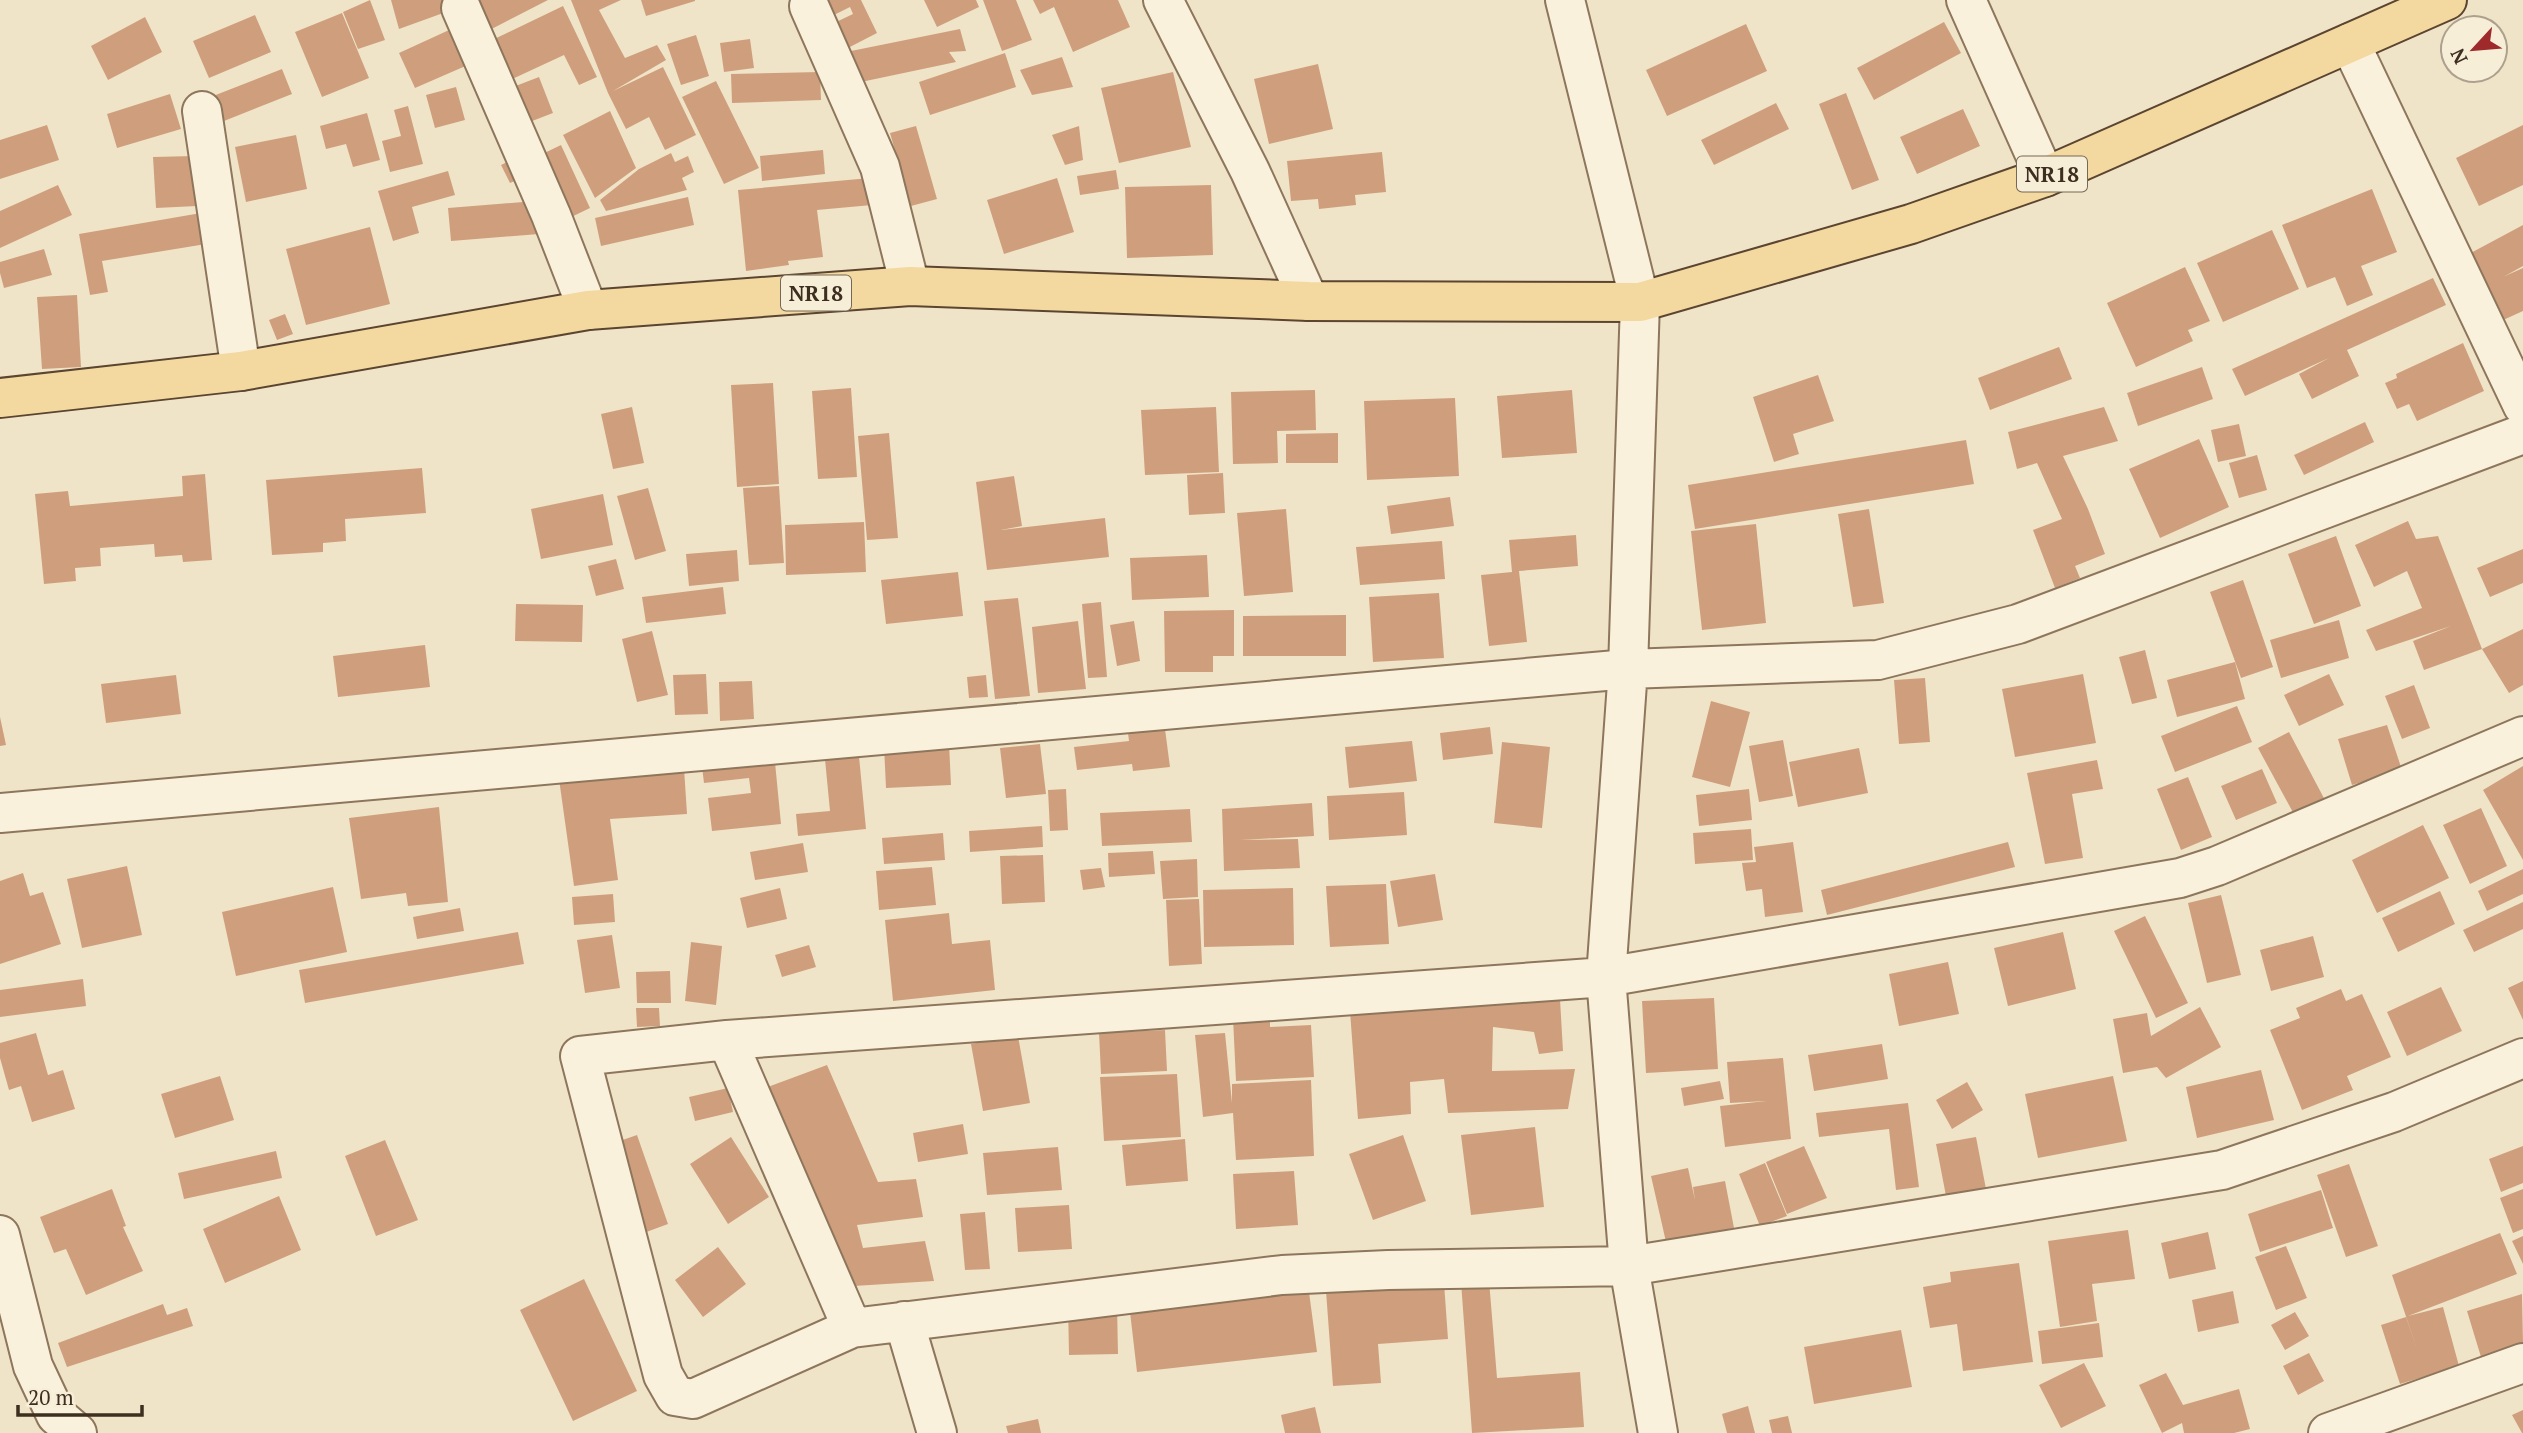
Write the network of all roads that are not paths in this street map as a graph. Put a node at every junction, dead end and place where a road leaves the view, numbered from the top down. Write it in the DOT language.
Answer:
graph roads {
  1 [pos="1163,0"];
  2 [pos="1565,0"];
  3 [pos="1966,0"];
  4 [pos="2447,0"];
  5 [pos="809,6"];
  6 [pos="461,8"];
  7 [pos="2350,43"];
  8 [pos="202,111"];
  9 [pos="2045,177"];
  10 [pos="910,286"];
  11 [pos="1309,301"];
  12 [pos="1640,302"];
  13 [pos="588,310"];
  14 [pos="241,371"];
  15 [pos="0,398"];
  16 [pos="2523,406"];
  17 [pos="2523,434"];
  18 [pos="1628,668"];
  19 [pos="2523,736"];
  20 [pos="0,813"];
  21 [pos="1606,977"];
  22 [pos="727,1040"];
  23 [pos="2523,1058"];
  24 [pos="0,1236"];
  25 [pos="1629,1266"];
  26 [pos="904,1321"];
  27 [pos="852,1328"];
  28 [pos="2523,1363"];
  29 [pos="77,1433"];
  30 [pos="937,1433"];
  31 [pos="1658,1433"];
  32 [pos="2328,1433"];
  1 -- 11 [label="street"];
  2 -- 12 [label="street"];
  3 -- 9 [label="street"];
  4 -- 7 [label="main road, NR18"];
  5 -- 10 [label="street"];
  6 -- 13 [label="street"];
  7 -- 9 [label="main road, NR18"];
  7 -- 16 [label="street"];
  8 -- 14 [label="street"];
  9 -- 12 [label="main road, NR18"];
  10 -- 11 [label="main road, NR18"];
  10 -- 13 [label="main road, NR18"];
  11 -- 12 [label="main road, NR18"];
  12 -- 18 [label="street"];
  13 -- 14 [label="main road, NR18"];
  14 -- 15 [label="main road, NR18"];
  17 -- 18 [label="street"];
  18 -- 20 [label="street"];
  18 -- 21 [label="street"];
  19 -- 21 [label="street"];
  21 -- 22 [label="street"];
  21 -- 25 [label="street"];
  22 -- 27 [label="street"];
  22 -- 27 [label="street"];
  23 -- 25 [label="street"];
  24 -- 29 [label="street"];
  25 -- 26 [label="street"];
  25 -- 31 [label="street"];
  26 -- 27 [label="street"];
  26 -- 30 [label="street"];
  28 -- 32 [label="street"];
}
